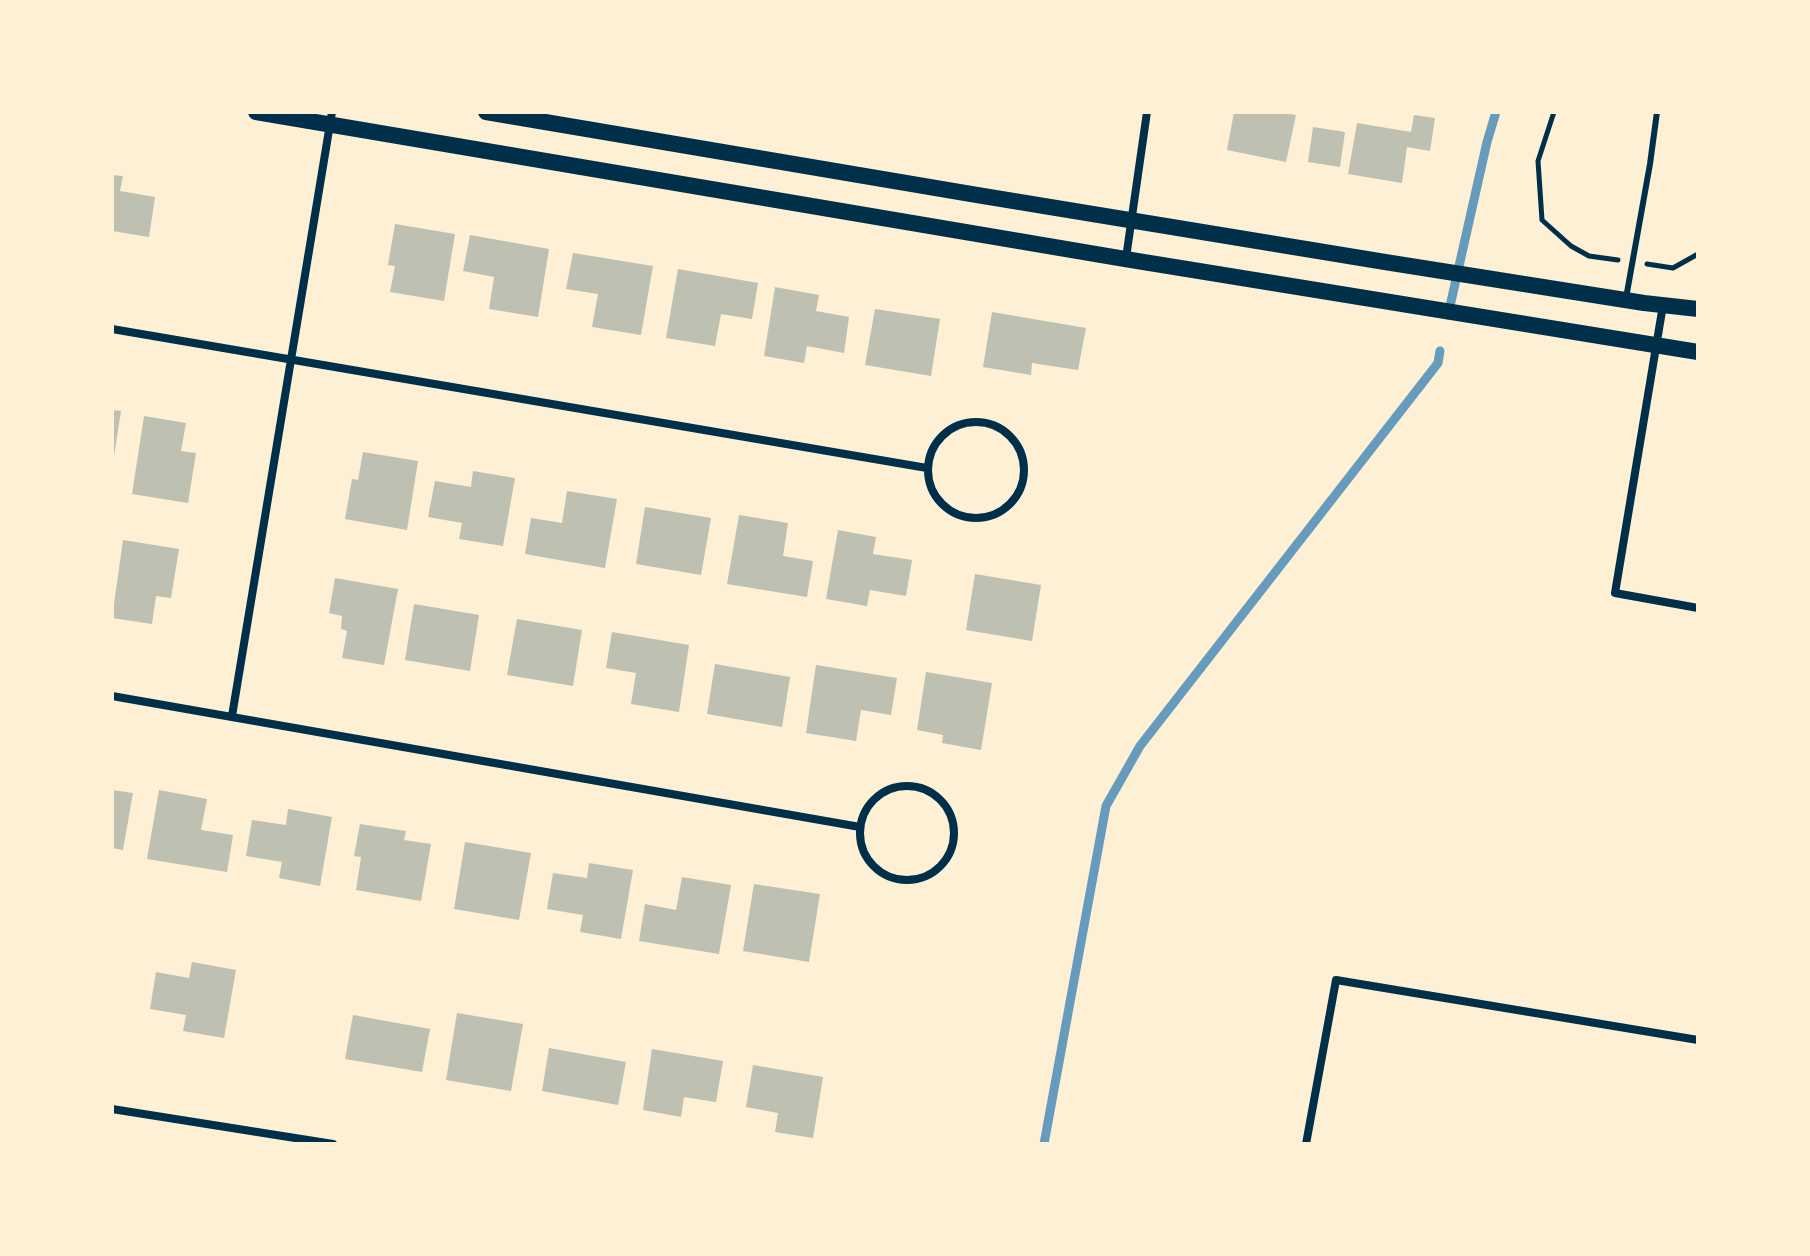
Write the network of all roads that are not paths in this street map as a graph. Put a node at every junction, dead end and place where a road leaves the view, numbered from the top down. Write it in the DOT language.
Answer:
graph roads {
  1 [pos="256,112"];
  2 [pos="486,112"];
  3 [pos="1147,112"];
  4 [pos="1657,112"];
  5 [pos="331,118"];
  6 [pos="1132,220"];
  7 [pos="1125,259"];
  8 [pos="1625,299"];
  9 [pos="1663,305"];
  10 [pos="1698,309"];
  11 [pos="112,329"];
  12 [pos="1658,346"];
  13 [pos="1698,352"];
  14 [pos="291,359"];
  15 [pos="927,468"];
  16 [pos="1698,608"];
  17 [pos="112,696"];
  18 [pos="232,716"];
  19 [pos="860,827"];
  20 [pos="1698,1040"];
  21 [pos="112,1109"];
  22 [pos="333,1144"];
  23 [pos="1306,1144"];
  1 -- 5 [label="main road"];
  2 -- 6 [label="main road"];
  3 -- 6 [label="street"];
  4 -- 8 [label="lane"];
  5 -- 7 [label="main road"];
  5 -- 14 [label="street"];
  6 -- 7 [label="street"];
  6 -- 8 [label="main road"];
  7 -- 12 [label="main road"];
  8 -- 9 [label="main road"];
  9 -- 10 [label="main road"];
  9 -- 12 [label="street"];
  11 -- 14 [label="street"];
  12 -- 13 [label="main road"];
  12 -- 16 [label="street"];
  14 -- 15 [label="street"];
  14 -- 18 [label="street"];
  15 -- 15 [label="street"];
  17 -- 18 [label="street"];
  18 -- 19 [label="street"];
  19 -- 19 [label="street"];
  20 -- 23 [label="street"];
  21 -- 22 [label="street"];
}
